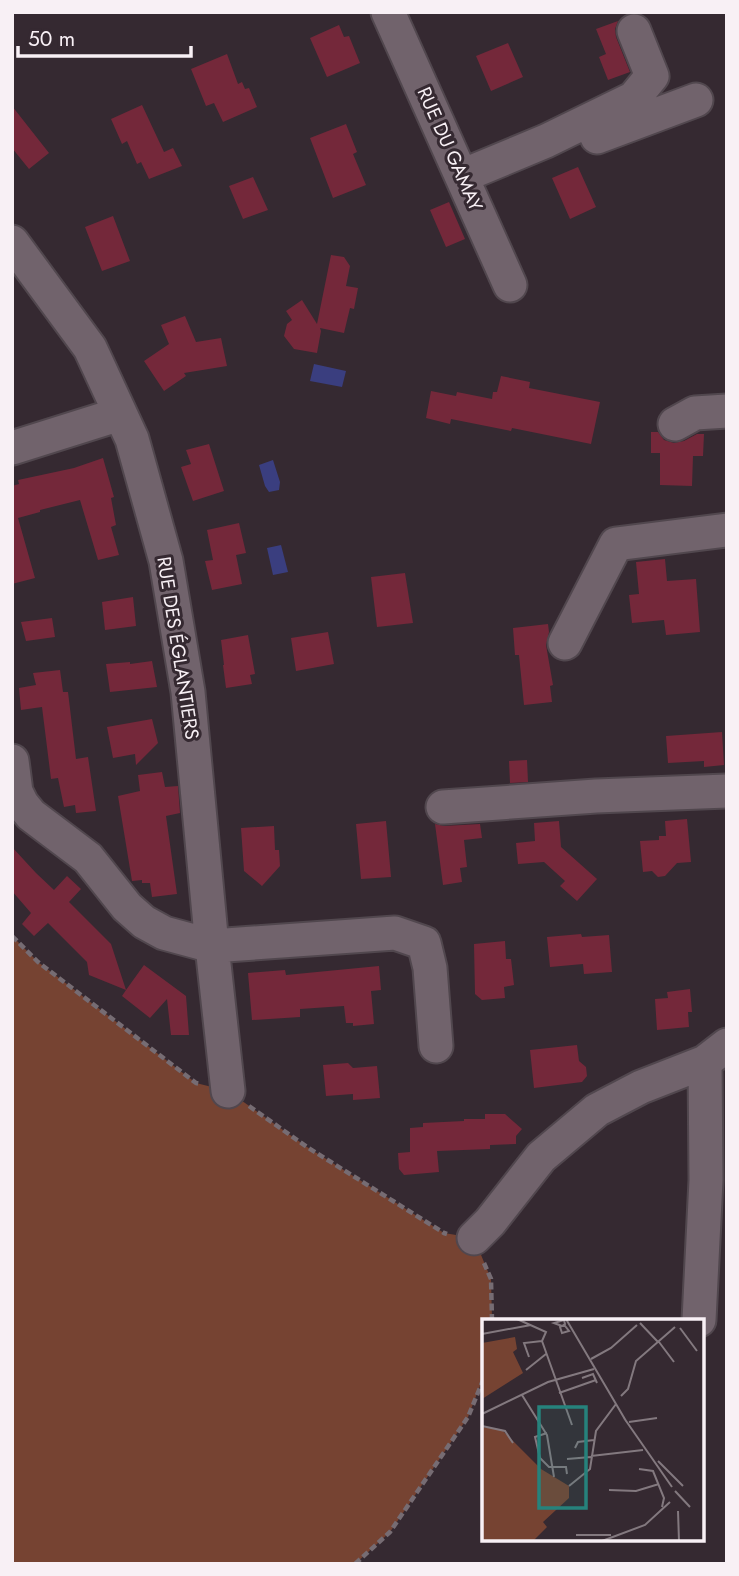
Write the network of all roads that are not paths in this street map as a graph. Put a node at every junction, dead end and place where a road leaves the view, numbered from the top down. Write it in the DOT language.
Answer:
graph roads {
  1 [pos="388,12"];
  2 [pos="634,31"];
  3 [pos="696,100"];
  4 [pos="466,185"];
  5 [pos="12,242"];
  6 [pos="510,285"];
  7 [pos="727,411"];
  8 [pos="120,414"];
  9 [pos="675,424"];
  10 [pos="12,448"];
  11 [pos="727,530"];
  12 [pos="565,643"];
  13 [pos="12,764"];
  14 [pos="727,790"];
  15 [pos="443,807"];
  16 [pos="212,946"];
  17 [pos="436,1046"];
  18 [pos="716,1053"];
  19 [pos="228,1091"];
  20 [pos="474,1238"];
  21 [pos="699,1319"];
  1 -- 4 [label="street, RUE DU GAMAY"];
  2 -- 4 [label="street"];
  3 -- 4 [label="street"];
  4 -- 6 [label="street, RUE DU GAMAY"];
  5 -- 8 [label="street, RUE DES ÉGLANTIERS"];
  7 -- 9 [label="street"];
  8 -- 10 [label="street"];
  8 -- 16 [label="street, RUE DES ÉGLANTIERS"];
  11 -- 12 [label="street"];
  13 -- 16 [label="street"];
  14 -- 15 [label="street"];
  16 -- 17 [label="street"];
  16 -- 19 [label="street, RUE DES ÉGLANTIERS"];
  18 -- 20 [label="street"];
  18 -- 21 [label="street"];
}
